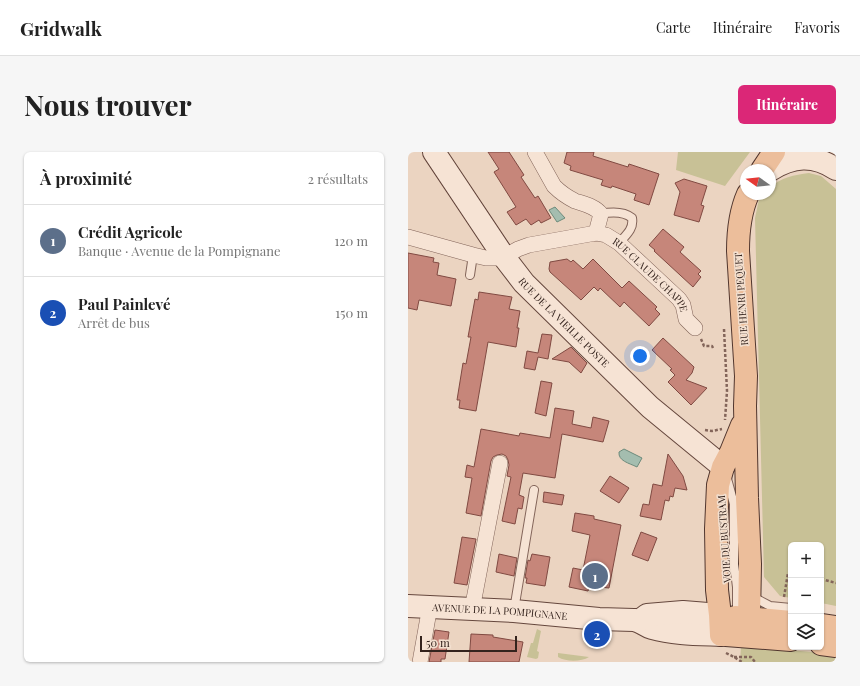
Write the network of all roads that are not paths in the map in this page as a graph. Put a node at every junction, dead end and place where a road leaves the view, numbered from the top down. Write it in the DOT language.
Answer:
graph roads {
  1 [pos="434,152"];
  2 [pos="535,152"];
  3 [pos="774,152"];
  4 [pos="766,164"];
  5 [pos="776,167"];
  6 [pos="836,169"];
  7 [pos="746,200"];
  8 [pos="600,214"];
  9 [pos="596,233"];
  10 [pos="408,237"];
  11 [pos="619,242"];
  12 [pos="473,255"];
  13 [pos="504,257"];
  14 [pos="470,275"];
  15 [pos="695,328"];
  16 [pos="745,406"];
  17 [pos="500,463"];
  18 [pos="723,467"];
  19 [pos="534,490"];
  20 [pos="747,498"];
  21 [pos="743,591"];
  22 [pos="408,606"];
  23 [pos="430,606"];
  24 [pos="788,608"];
  25 [pos="476,609"];
  26 [pos="514,611"];
  27 [pos="788,622"];
  28 [pos="737,625"];
  29 [pos="824,625"];
  30 [pos="836,626"];
  31 [pos="788,639"];
  32 [pos="824,644"];
  33 [pos="836,646"];
  34 [pos="420,662"];
  1 -- 13 [label="main road, RUE DE LA VIEILLE POSTE"];
  2 -- 8 [label="street"];
  3 -- 4 [label="main road"];
  5 -- 6 [label="main road"];
  7 -- 16 [label="main road, RUE HENRI PEQUET"];
  8 -- 9 [label="street"];
  8 -- 11 [label="lane"];
  9 -- 11 [label="street, RUE CLAUDE CHAPPE"];
  9 -- 13 [label="street, RUE CLAUDE CHAPPE"];
  10 -- 12 [label="street"];
  11 -- 15 [label="street, RUE CLAUDE CHAPPE"];
  12 -- 13 [label="street"];
  12 -- 14 [label="lane"];
  13 -- 18 [label="main road, RUE DE LA VIEILLE POSTE"];
  16 -- 18 [label="main road, RUE HENRI PEQUET"];
  16 -- 20 [label="main road, RUE HENRI PEQUET"];
  17 -- 25 [label="street"];
  18 -- 20 [label="main road, RUE HENRI PEQUET"];
  18 -- 21 [label="lane, VOIE DU BUSTRAM"];
  18 -- 28 [label="main road, RUE HENRI PEQUET"];
  19 -- 26 [label="lane"];
  20 -- 21 [label="main road, RUE HENRI PEQUET"];
  21 -- 24 [label="lane"];
  21 -- 28 [label="main road, RUE HENRI PEQUET"];
  22 -- 23 [label="main road, AVENUE DE LA POMPIGNANE"];
  23 -- 25 [label="main road, AVENUE DE LA POMPIGNANE"];
  23 -- 34 [label="street"];
  25 -- 26 [label="main road, AVENUE DE LA POMPIGNANE"];
  26 -- 28 [label="main road, AVENUE DE LA POMPIGNANE"];
  27 -- 28 [label="main road, AVENUE DE LA POMPIGNANE"];
  28 -- 31 [label="main road, AVENUE DE LA POMPIGNANE"];
  29 -- 30 [label="main road"];
  32 -- 33 [label="main road"];
}
